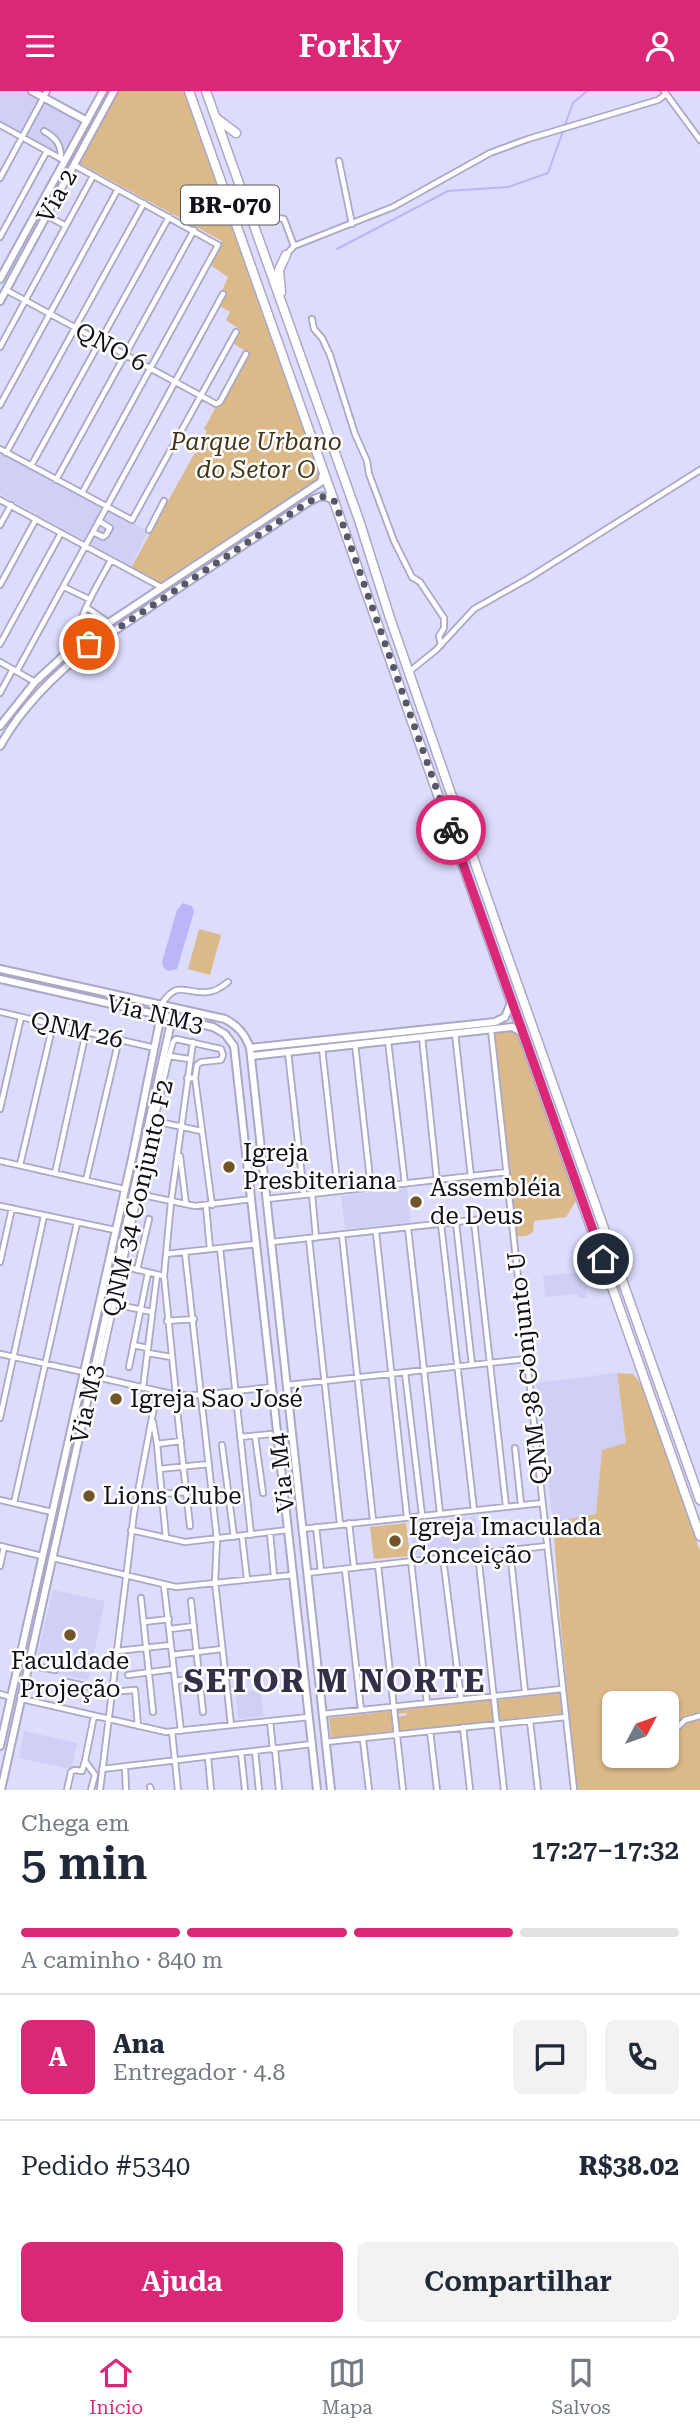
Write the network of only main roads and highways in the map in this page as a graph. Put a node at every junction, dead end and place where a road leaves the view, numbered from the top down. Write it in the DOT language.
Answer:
graph roads {
  1 [pos="32,91"];
  2 [pos="103,91"];
  3 [pos="114,91"];
  4 [pos="189,91"];
  5 [pos="206,91"];
  6 [pos="46,94"];
  7 [pos="96,106"];
  8 [pos="104,110"];
  9 [pos="214,116"];
  10 [pos="87,121"];
  11 [pos="236,133"];
  12 [pos="237,178"];
  13 [pos="34,215"];
  14 [pos="266,215"];
  15 [pos="45,218"];
  16 [pos="30,224"];
  17 [pos="39,229"];
  18 [pos="286,255"];
  19 [pos="0,279"];
  20 [pos="0,301"];
  21 [pos="284,315"];
  22 [pos="271,319"];
  23 [pos="293,339"];
  24 [pos="324,471"];
  25 [pos="335,502"];
  26 [pos="209,555"];
  27 [pos="214,565"];
  28 [pos="117,629"];
  29 [pos="88,636"];
  30 [pos="409,672"];
  31 [pos="396,673"];
  32 [pos="0,726"];
  33 [pos="1,742"];
  34 [pos="488,901"];
  35 [pos="478,904"];
  36 [pos="0,969"];
  37 [pos="0,979"];
  38 [pos="85,988"];
  39 [pos="98,991"];
  40 [pos="82,998"];
  41 [pos="95,1001"];
  42 [pos="511,1001"];
  43 [pos="188,1011"];
  44 [pos="161,1015"];
  45 [pos="205,1015"];
  46 [pos="172,1018"];
  47 [pos="188,1021"];
  48 [pos="200,1024"];
  49 [pos="494,1026"];
  50 [pos="522,1032"];
  51 [pos="157,1034"];
  52 [pos="168,1036"];
  53 [pos="272,1046"];
  54 [pos="250,1048"];
  55 [pos="272,1054"];
  56 [pos="251,1056"];
  57 [pos="133,1154"];
  58 [pos="142,1156"];
  59 [pos="247,1157"];
  60 [pos="262,1157"];
  61 [pos="249,1170"];
  62 [pos="264,1170"];
  63 [pos="589,1182"];
  64 [pos="576,1185"];
  65 [pos="113,1239"];
  66 [pos="116,1272"];
  67 [pos="92,1332"];
  68 [pos="95,1366"];
  69 [pos="286,1373"];
  70 [pos="271,1374"];
  71 [pos="80,1385"];
  72 [pos="289,1396"];
  73 [pos="274,1398"];
  74 [pos="84,1416"];
  75 [pos="674,1424"];
  76 [pos="663,1426"];
  77 [pos="61,1474"];
  78 [pos="299,1492"];
  79 [pos="284,1493"];
  80 [pos="700,1500"];
  81 [pos="300,1504"];
  82 [pos="285,1506"];
  83 [pos="64,1508"];
  84 [pos="700,1536"];
  85 [pos="42,1557"];
  86 [pos="44,1597"];
  87 [pos="300,1639"];
  88 [pos="314,1640"];
  89 [pos="20,1654"];
  90 [pos="302,1656"];
  91 [pos="317,1657"];
  92 [pos="23,1688"];
  93 [pos="9,1706"];
  94 [pos="12,1740"];
  95 [pos="0,1746"];
  96 [pos="1,1790"];
  97 [pos="317,1790"];
  98 [pos="331,1790"];
  1 -- 6 [label="main road"];
  2 -- 7 [label="main road, Via 2"];
  3 -- 8 [label="main road, Via 2"];
  4 -- 22 [label="highway, BR-070"];
  5 -- 9 [label="highway, BR-070"];
  6 -- 10 [label="main road"];
  7 -- 8 [label="main road"];
  7 -- 10 [label="main road, Via 2"];
  8 -- 15 [label="main road, Via 2"];
  9 -- 11 [label="highway"];
  9 -- 12 [label="highway, BR-070"];
  10 -- 13 [label="main road, Via 2"];
  12 -- 14 [label="highway"];
  12 -- 21 [label="highway, BR-070"];
  13 -- 15 [label="main road"];
  13 -- 16 [label="main road, Via 2"];
  15 -- 17 [label="main road, Via 2"];
  16 -- 17 [label="main road"];
  16 -- 19 [label="main road, Via 2"];
  17 -- 20 [label="main road, Via 2"];
  18 -- 23 [label="highway"];
  21 -- 22 [label="highway"];
  21 -- 23 [label="highway, BR-070"];
  22 -- 24 [label="highway, BR-070"];
  23 -- 30 [label="highway, BR-070"];
  24 -- 25 [label="highway, BR-070"];
  24 -- 26 [label="main road"];
  25 -- 27 [label="main road"];
  25 -- 31 [label="highway, BR-070"];
  26 -- 27 [label="main road"];
  26 -- 29 [label="main road"];
  27 -- 28 [label="main road"];
  28 -- 29 [label="main road"];
  28 -- 33 [label="main road"];
  29 -- 32 [label="main road"];
  30 -- 31 [label="highway"];
  30 -- 34 [label="highway, BR-070"];
  31 -- 35 [label="highway, BR-070"];
  34 -- 35 [label="highway"];
  34 -- 63 [label="highway, BR-070"];
  35 -- 42 [label="highway, BR-070"];
  36 -- 38 [label="main road, Via NM3"];
  37 -- 40 [label="main road, Via NM3"];
  38 -- 39 [label="main road, Via NM3"];
  38 -- 40 [label="main road"];
  39 -- 41 [label="main road"];
  39 -- 43 [label="main road, Via NM3"];
  40 -- 41 [label="main road, Via NM3"];
  41 -- 44 [label="main road, Via NM3"];
  42 -- 49 [label="main road"];
  42 -- 50 [label="highway, BR-070"];
  43 -- 45 [label="main road, Via NM3"];
  43 -- 47 [label="main road"];
  44 -- 46 [label="main road, Via NM3"];
  44 -- 51 [label="main road"];
  45 -- 48 [label="main road"];
  45 -- 54 [label="main road, Via NM3"];
  46 -- 47 [label="main road, Via NM3"];
  46 -- 52 [label="main road, Via M3"];
  47 -- 48 [label="main road, Via NM3"];
  48 -- 59 [label="main road, Via NM3"];
  49 -- 50 [label="main road"];
  49 -- 53 [label="main road"];
  49 -- 55 [label="main road"];
  50 -- 64 [label="highway, BR-070"];
  51 -- 52 [label="main road"];
  51 -- 57 [label="main road"];
  52 -- 58 [label="main road, Via M3"];
  53 -- 54 [label="main road"];
  53 -- 55 [label="main road"];
  54 -- 56 [label="main road"];
  55 -- 56 [label="main road"];
  56 -- 60 [label="main road, Via M4"];
  57 -- 58 [label="main road"];
  57 -- 65 [label="main road"];
  58 -- 66 [label="main road, Via M3"];
  59 -- 60 [label="main road"];
  59 -- 61 [label="main road, Via M4"];
  60 -- 62 [label="main road, Via M4"];
  61 -- 62 [label="main road"];
  61 -- 70 [label="main road, Via M4"];
  62 -- 69 [label="main road, Via M4"];
  63 -- 64 [label="highway"];
  63 -- 75 [label="highway, BR-070"];
  64 -- 76 [label="highway, BR-070"];
  65 -- 66 [label="main road"];
  65 -- 67 [label="main road"];
  66 -- 68 [label="main road, Via M3"];
  67 -- 68 [label="main road"];
  67 -- 71 [label="main road"];
  68 -- 74 [label="main road, Via M3"];
  69 -- 70 [label="main road"];
  69 -- 72 [label="main road, Via M4"];
  70 -- 73 [label="main road, Via M4"];
  71 -- 74 [label="main road"];
  71 -- 77 [label="main road"];
  72 -- 73 [label="main road"];
  72 -- 78 [label="main road, Via M4"];
  73 -- 79 [label="main road, Via M4"];
  74 -- 83 [label="main road, Via M3"];
  75 -- 76 [label="highway"];
  75 -- 80 [label="highway, BR-070"];
  76 -- 84 [label="highway, BR-070"];
  77 -- 83 [label="main road"];
  77 -- 85 [label="main road"];
  78 -- 79 [label="main road"];
  78 -- 81 [label="main road, Via M4"];
  79 -- 82 [label="main road, Via M4"];
  81 -- 82 [label="main road"];
  81 -- 88 [label="main road, Via M4"];
  82 -- 87 [label="main road, Via M4"];
  83 -- 86 [label="main road, Via M3"];
  85 -- 86 [label="main road"];
  85 -- 89 [label="main road"];
  86 -- 92 [label="main road, Via M3"];
  87 -- 88 [label="main road"];
  87 -- 90 [label="main road, Via M4"];
  88 -- 91 [label="main road, Via M4"];
  89 -- 92 [label="main road"];
  89 -- 93 [label="main road"];
  90 -- 91 [label="main road"];
  90 -- 97 [label="main road, Via M4"];
  91 -- 98 [label="main road, Via M4"];
  92 -- 94 [label="main road, Via M3"];
  93 -- 94 [label="main road"];
  93 -- 95 [label="main road"];
  94 -- 96 [label="main road, Via M3"];
}
